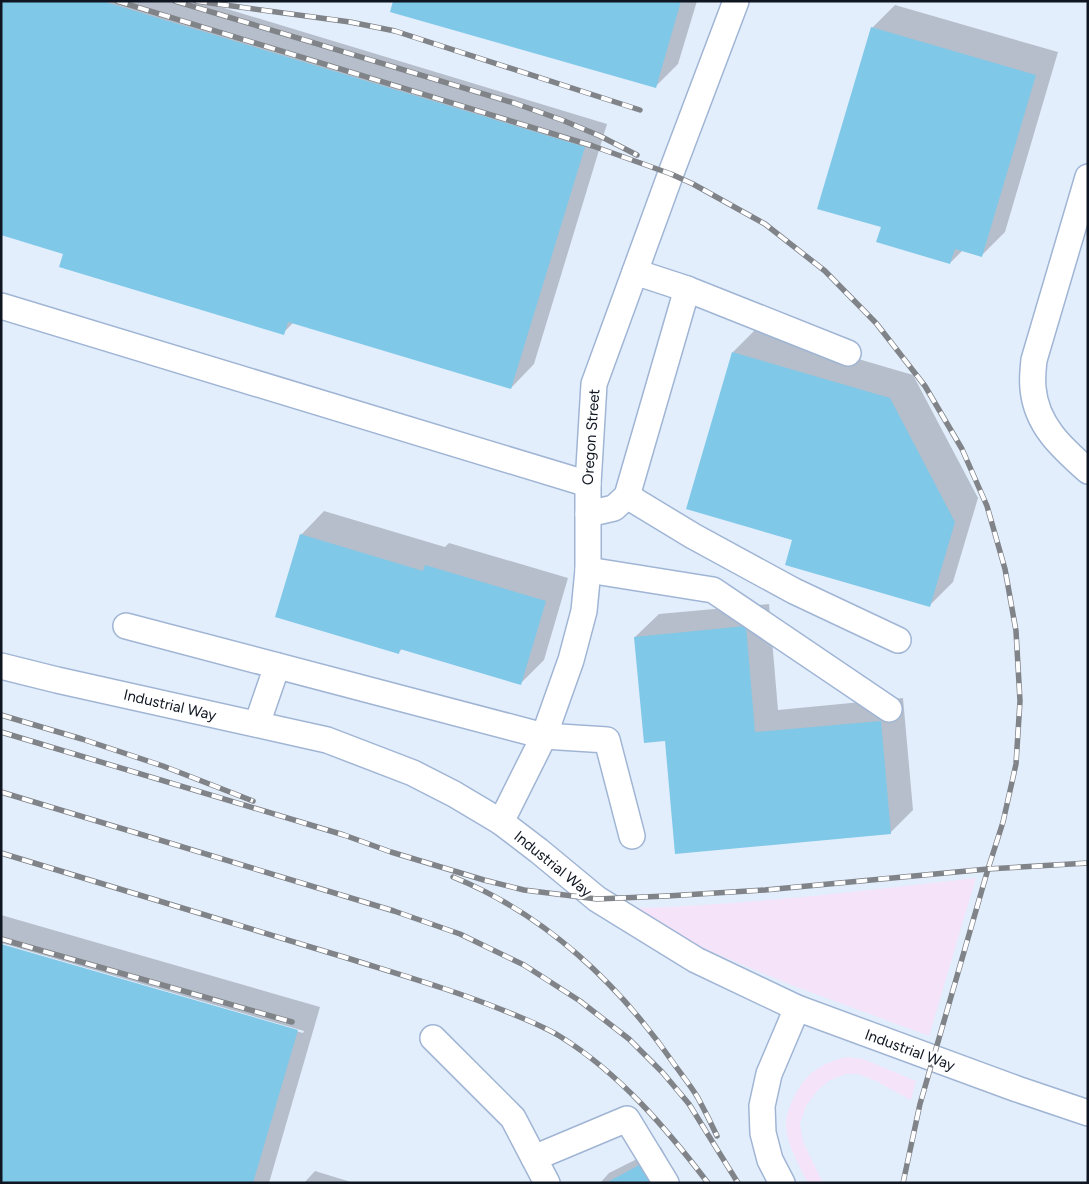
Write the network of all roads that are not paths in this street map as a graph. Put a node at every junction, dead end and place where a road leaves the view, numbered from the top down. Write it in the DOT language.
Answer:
graph roads {
  1 [pos="736,1"];
  2 [pos="1088,177"];
  3 [pos="635,272"];
  4 [pos="687,289"];
  5 [pos="1,306"];
  6 [pos="848,353"];
  7 [pos="1088,471"];
  8 [pos="588,484"];
  9 [pos="627,496"];
  10 [pos="588,514"];
  11 [pos="588,570"];
  12 [pos="126,626"];
  13 [pos="898,640"];
  14 [pos="1,666"];
  15 [pos="277,666"];
  16 [pos="889,709"];
  17 [pos="257,724"];
  18 [pos="544,736"];
  19 [pos="501,822"];
  20 [pos="632,836"];
  21 [pos="797,1008"];
  22 [pos="433,1038"];
  23 [pos="1088,1112"];
  24 [pos="534,1158"];
  25 [pos="547,1183"];
  26 [pos="666,1183"];
  27 [pos="782,1183"];
  1 -- 3 [label="street, Oregon Street"];
  2 -- 7 [label="street"];
  3 -- 4 [label="street"];
  3 -- 8 [label="street, Oregon Street"];
  4 -- 6 [label="street"];
  4 -- 9 [label="street"];
  5 -- 8 [label="street"];
  8 -- 10 [label="street, Oregon Street"];
  9 -- 10 [label="street"];
  9 -- 13 [label="street"];
  10 -- 11 [label="street, Oregon Street"];
  11 -- 16 [label="street"];
  11 -- 18 [label="street, Oregon Street"];
  12 -- 15 [label="street"];
  14 -- 17 [label="street, Industrial Way"];
  15 -- 17 [label="street"];
  15 -- 18 [label="street"];
  17 -- 19 [label="street, Industrial Way"];
  18 -- 19 [label="street, Oregon Street"];
  18 -- 20 [label="street"];
  19 -- 21 [label="street, Industrial Way"];
  21 -- 23 [label="street, Industrial Way"];
  21 -- 27 [label="street"];
  22 -- 24 [label="street"];
  24 -- 25 [label="street"];
  24 -- 26 [label="street"];
}
